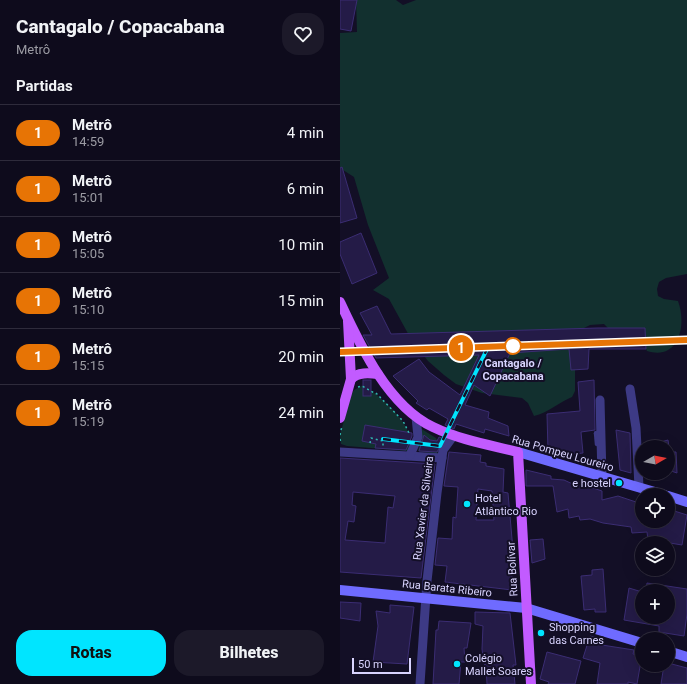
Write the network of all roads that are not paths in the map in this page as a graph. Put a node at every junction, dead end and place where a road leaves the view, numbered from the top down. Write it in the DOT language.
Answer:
graph roads {
  1 [pos="340,302"];
  2 [pos="348,319"];
  3 [pos="378,374"];
  4 [pos="351,379"];
  5 [pos="630,389"];
  6 [pos="600,400"];
  7 [pos="416,417"];
  8 [pos="340,418"];
  9 [pos="596,433"];
  10 [pos="454,435"];
  11 [pos="343,449"];
  12 [pos="518,452"];
  13 [pos="445,454"];
  14 [pos="410,455"];
  15 [pos="600,476"];
  16 [pos="639,487"];
  17 [pos="642,488"];
  18 [pos="675,498"];
  19 [pos="687,502"];
  20 [pos="340,590"];
  21 [pos="427,597"];
  22 [pos="526,608"];
  23 [pos="635,641"];
  24 [pos="675,653"];
  25 [pos="687,657"];
  26 [pos="420,684"];
  27 [pos="531,684"];
  1 -- 2 [label="main road, Rua Pompeu Loureiro"];
  2 -- 3 [label="main road, Rua Pompeu Loureiro"];
  2 -- 4 [label="main road"];
  3 -- 4 [label="main road"];
  3 -- 7 [label="main road, Rua Pompeu Loureiro"];
  4 -- 8 [label="main road"];
  5 -- 16 [label="street"];
  6 -- 15 [label="street"];
  7 -- 10 [label="main road, Rua Pompeu Loureiro"];
  7 -- 14 [label="street"];
  9 -- 15 [label="lane"];
  10 -- 12 [label="main road, Rua Pompeu Loureiro"];
  10 -- 13 [label="street, Rua Xavier da Silveira"];
  11 -- 14 [label="street"];
  12 -- 15 [label="main road, Rua Pompeu Loureiro"];
  12 -- 22 [label="main road, Rua Bolívar"];
  13 -- 14 [label="street"];
  13 -- 21 [label="street, Rua Xavier da Silveira"];
  15 -- 16 [label="main road, Rua Pompeu Loureiro"];
  16 -- 17 [label="main road, Rua Pompeu Loureiro"];
  18 -- 19 [label="main road"];
  20 -- 21 [label="main road, Rua Barata Ribeiro"];
  21 -- 22 [label="main road, Rua Barata Ribeiro"];
  21 -- 26 [label="street, Rua Xavier da Silveira"];
  22 -- 23 [label="main road, Rua Barata Ribeiro"];
  22 -- 27 [label="main road, Rua Bolívar"];
  24 -- 25 [label="main road"];
}
